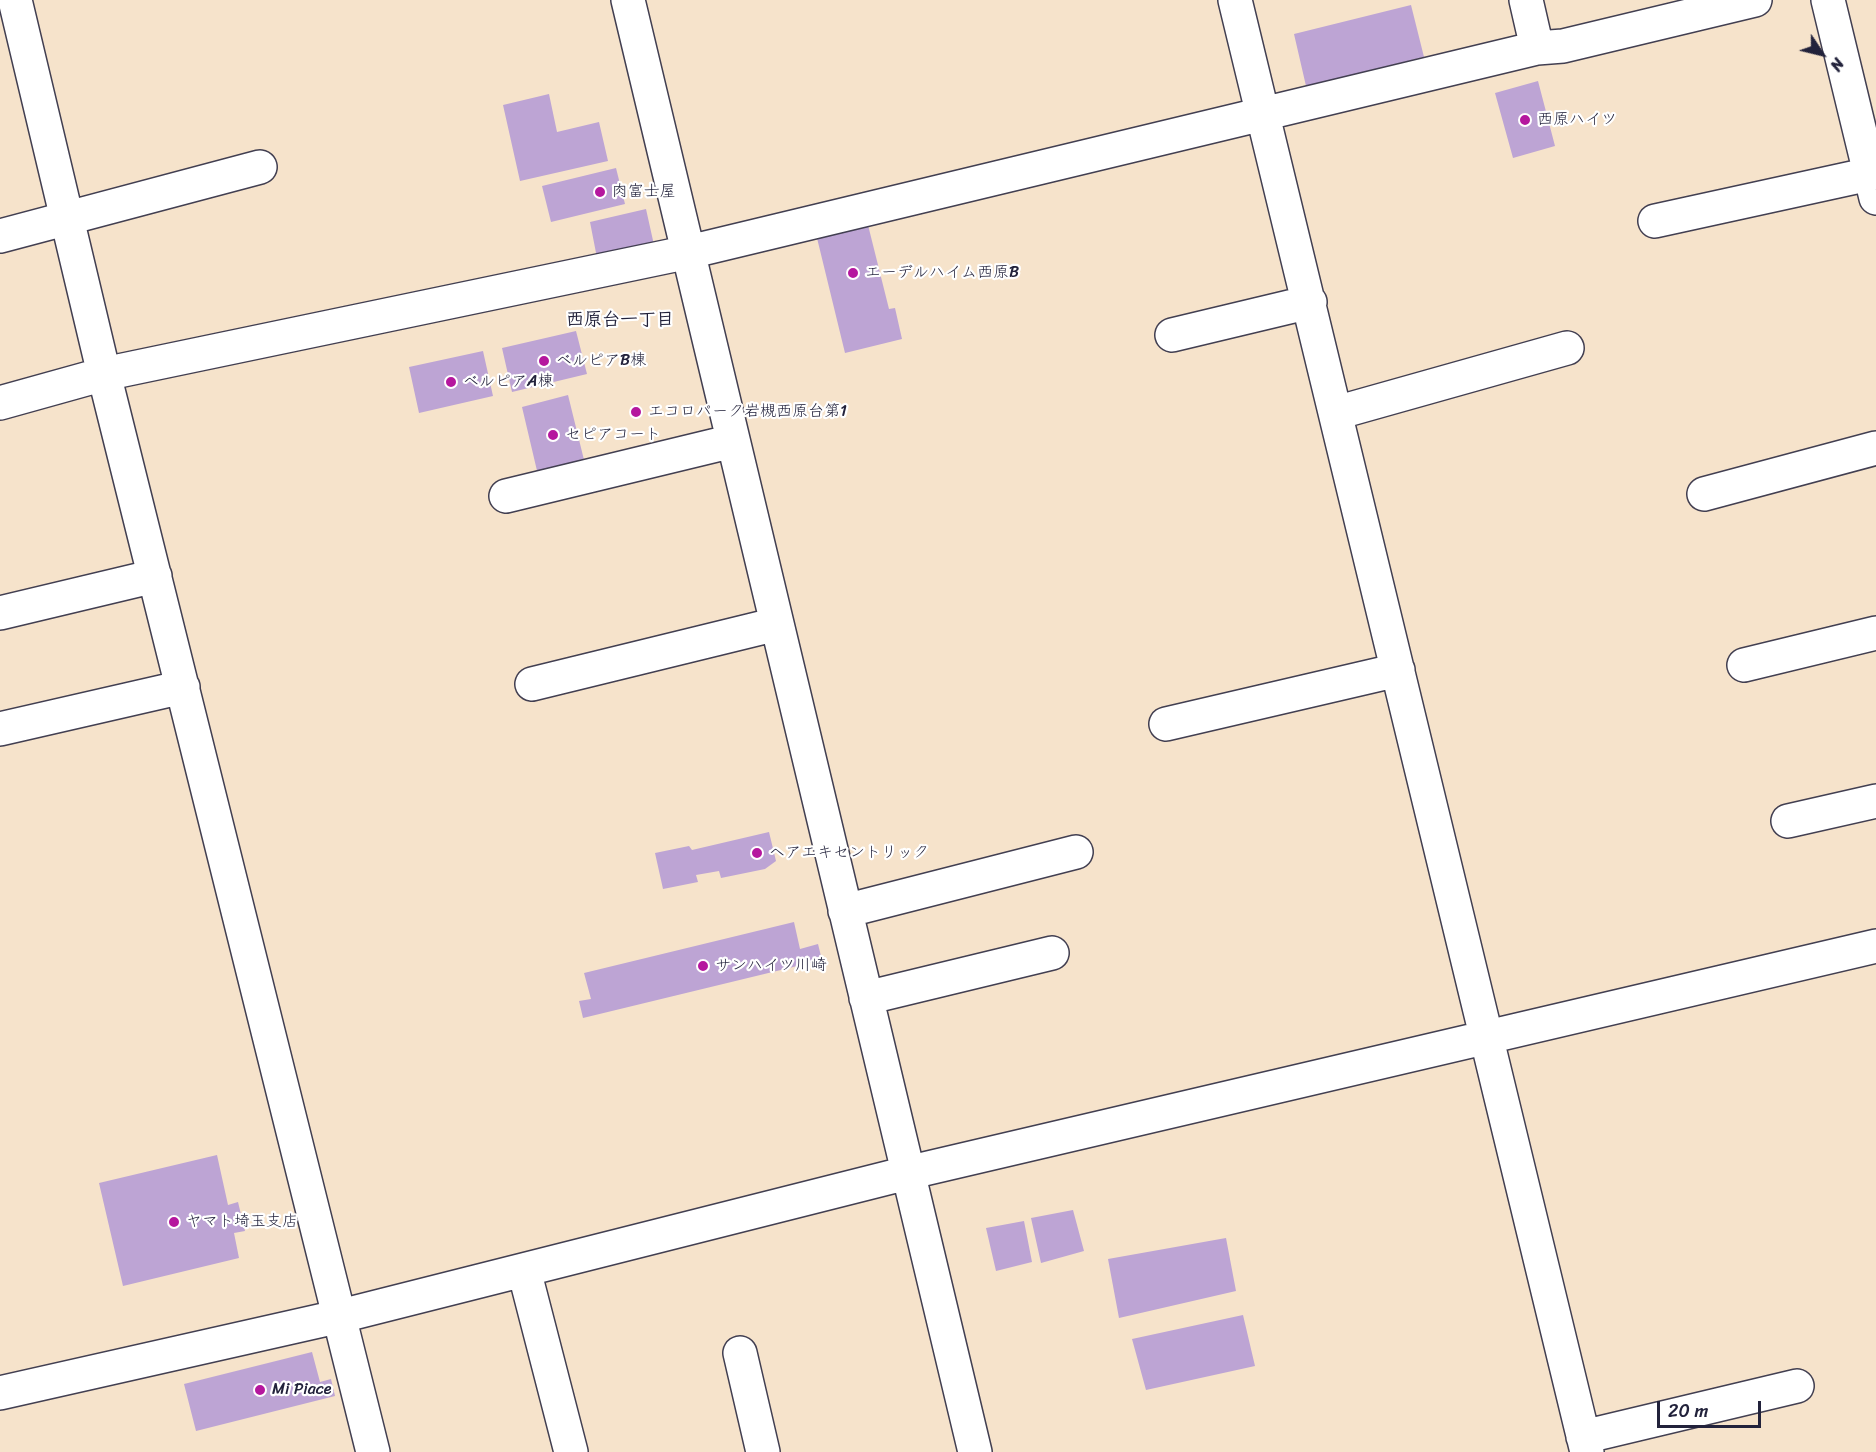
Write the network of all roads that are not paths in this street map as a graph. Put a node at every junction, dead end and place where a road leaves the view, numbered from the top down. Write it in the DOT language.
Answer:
graph roads {
  1 [pos="15,0"];
  2 [pos="628,0"];
  3 [pos="1235,0"];
  4 [pos="1526,0"];
  5 [pos="1755,0"];
  6 [pos="1828,0"];
  7 [pos="1538,48"];
  8 [pos="1263,112"];
  9 [pos="260,167"];
  10 [pos="1873,186"];
  11 [pos="68,219"];
  12 [pos="1655,221"];
  13 [pos="0,236"];
  14 [pos="688,252"];
  15 [pos="1310,302"];
  16 [pos="1172,335"];
  17 [pos="1567,348"];
  18 [pos="104,374"];
  19 [pos="0,403"];
  20 [pos="1336,413"];
  21 [pos="733,441"];
  22 [pos="1876,448"];
  23 [pos="1704,494"];
  24 [pos="506,496"];
  25 [pos="155,576"];
  26 [pos="0,613"];
  27 [pos="777,624"];
  28 [pos="1876,633"];
  29 [pos="1744,665"];
  30 [pos="1398,670"];
  31 [pos="532,684"];
  32 [pos="183,687"];
  33 [pos="1166,724"];
  34 [pos="0,729"];
  35 [pos="1876,801"];
  36 [pos="1788,821"];
  37 [pos="1076,852"];
  38 [pos="845,911"];
  39 [pos="1876,946"];
  40 [pos="1052,954"];
  41 [pos="866,998"];
  42 [pos="1486,1038"];
  43 [pos="907,1173"];
  44 [pos="524,1270"];
  45 [pos="341,1316"];
  46 [pos="740,1353"];
  47 [pos="1797,1386"];
  48 [pos="0,1393"];
  49 [pos="1585,1445"];
  50 [pos="373,1452"];
  51 [pos="571,1452"];
  52 [pos="763,1452"];
  53 [pos="975,1452"];
  1 -- 11 [label="street"];
  2 -- 14 [label="street"];
  3 -- 8 [label="street"];
  4 -- 7 [label="street"];
  5 -- 7 [label="street"];
  6 -- 10 [label="street"];
  7 -- 8 [label="street"];
  8 -- 14 [label="street"];
  8 -- 15 [label="street"];
  9 -- 11 [label="street"];
  10 -- 12 [label="street"];
  11 -- 13 [label="street"];
  11 -- 18 [label="street"];
  14 -- 18 [label="street"];
  14 -- 21 [label="street"];
  15 -- 16 [label="street"];
  15 -- 20 [label="street"];
  17 -- 20 [label="street"];
  18 -- 19 [label="street"];
  18 -- 25 [label="street"];
  20 -- 30 [label="street"];
  21 -- 24 [label="street"];
  21 -- 27 [label="street"];
  22 -- 23 [label="street"];
  25 -- 26 [label="street"];
  25 -- 32 [label="street"];
  27 -- 31 [label="street"];
  27 -- 38 [label="street"];
  28 -- 29 [label="street"];
  30 -- 33 [label="street"];
  30 -- 42 [label="street"];
  32 -- 34 [label="street"];
  32 -- 45 [label="street"];
  35 -- 36 [label="street"];
  37 -- 38 [label="street"];
  38 -- 41 [label="street"];
  39 -- 42 [label="street"];
  40 -- 41 [label="street"];
  41 -- 43 [label="street"];
  42 -- 43 [label="street"];
  42 -- 49 [label="street"];
  43 -- 44 [label="street"];
  43 -- 53 [label="street"];
  44 -- 45 [label="street"];
  44 -- 51 [label="street"];
  45 -- 48 [label="street"];
  45 -- 50 [label="street"];
  46 -- 52 [label="street"];
  47 -- 49 [label="street"];
}
